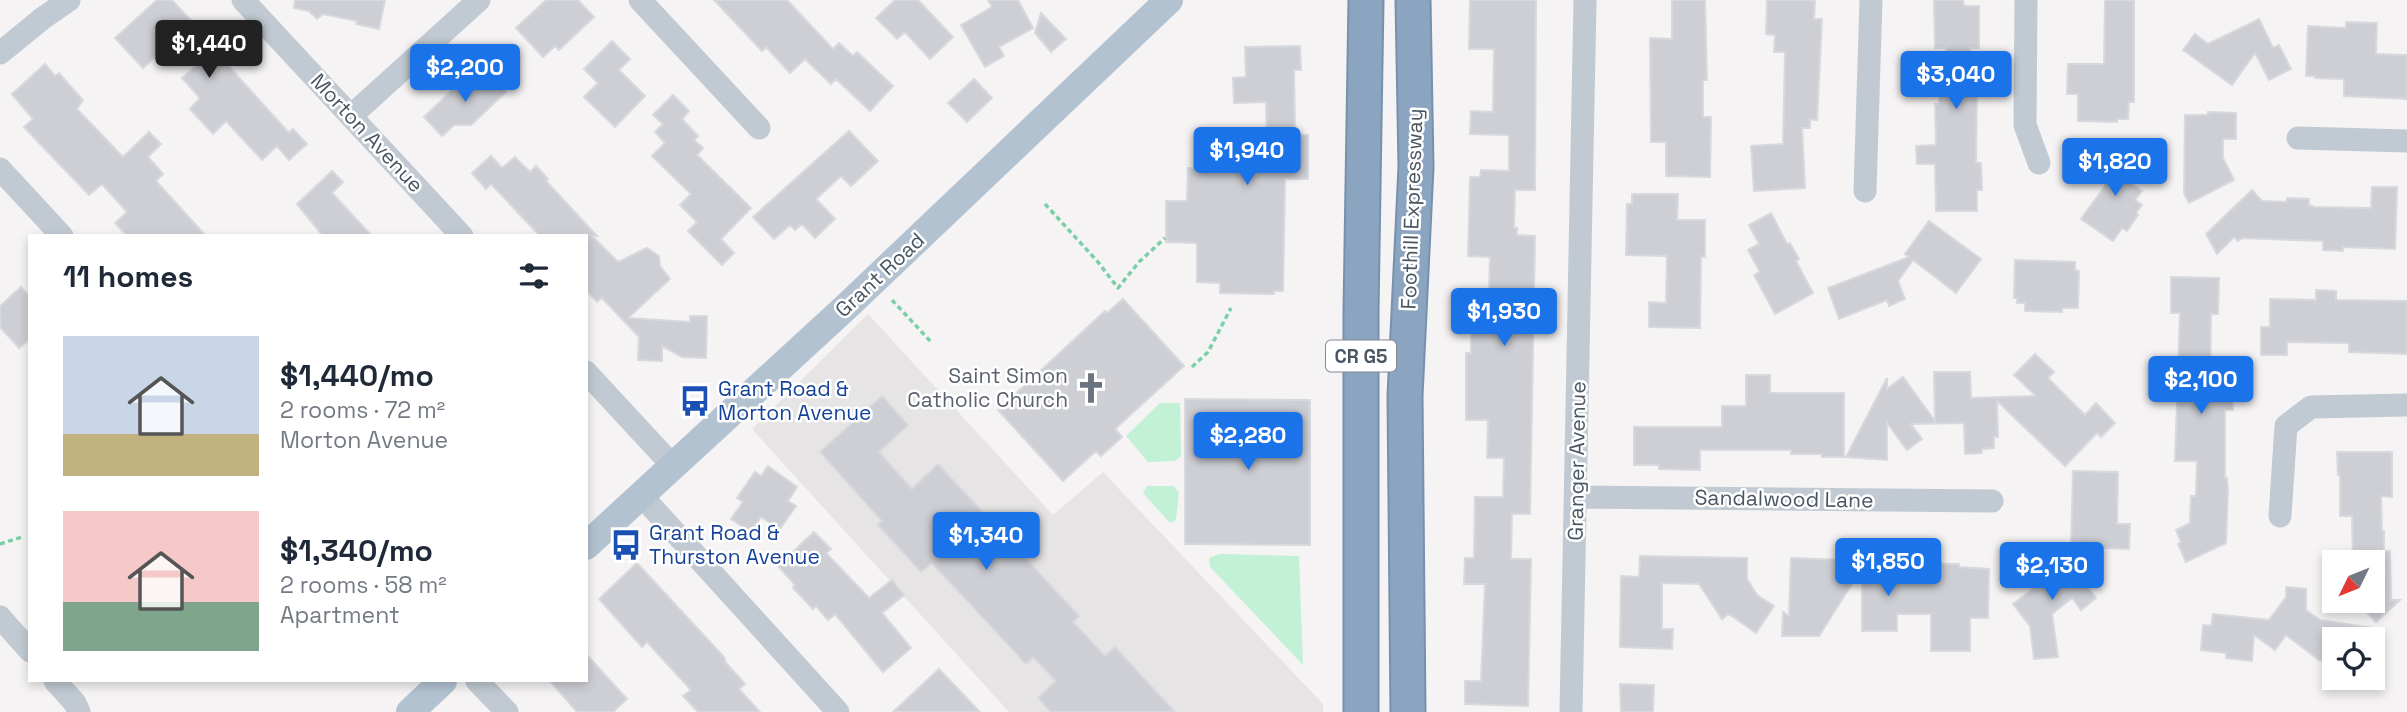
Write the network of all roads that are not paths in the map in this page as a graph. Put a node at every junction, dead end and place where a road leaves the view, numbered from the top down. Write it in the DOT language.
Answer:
graph roads {
  1 [pos="69,0"];
  2 [pos="243,0"];
  3 [pos="479,0"];
  4 [pos="640,0"];
  5 [pos="1169,0"];
  6 [pos="1352,0"];
  7 [pos="1413,0"];
  8 [pos="1586,0"];
  9 [pos="1871,0"];
  10 [pos="2026,0"];
  11 [pos="1366,16"];
  12 [pos="0,53"];
  13 [pos="351,116"];
  14 [pos="759,128"];
  15 [pos="2298,138"];
  16 [pos="2407,141"];
  17 [pos="2039,163"];
  18 [pos="0,169"];
  19 [pos="1865,191"];
  20 [pos="60,234"];
  21 [pos="459,234"];
  22 [pos="588,374"];
  23 [pos="2407,404"];
  24 [pos="672,465"];
  25 [pos="640,495"];
  26 [pos="1576,497"];
  27 [pos="1992,501"];
  28 [pos="2280,516"];
  29 [pos="588,544"];
  30 [pos="0,617"];
  31 [pos="28,649"];
  32 [pos="56,682"];
  33 [pos="442,682"];
  34 [pos="478,682"];
  35 [pos="79,712"];
  36 [pos="410,712"];
  37 [pos="507,712"];
  38 [pos="838,712"];
  39 [pos="1361,712"];
  40 [pos="1408,712"];
  41 [pos="1571,712"];
  1 -- 12 [label="street"];
  2 -- 13 [label="street, Morton Avenue"];
  3 -- 13 [label="street"];
  4 -- 14 [label="street"];
  5 -- 24 [label="main road, Grant Road"];
  6 -- 11 [label="highway"];
  7 -- 40 [label="highway, Foothill Expressway / CR G5"];
  8 -- 26 [label="street, Granger Avenue"];
  9 -- 19 [label="street"];
  10 -- 17 [label="street"];
  11 -- 39 [label="highway, CR G5"];
  13 -- 21 [label="street, Morton Avenue"];
  15 -- 16 [label="street"];
  18 -- 20 [label="street"];
  22 -- 24 [label="street"];
  23 -- 28 [label="street"];
  24 -- 25 [label="main road, Grant Road"];
  25 -- 29 [label="main road, Grant Road"];
  25 -- 38 [label="street"];
  26 -- 27 [label="street, Sandalwood Lane"];
  26 -- 41 [label="street, Granger Avenue"];
  30 -- 31 [label="street"];
  32 -- 35 [label="street"];
  33 -- 36 [label="main road"];
  34 -- 37 [label="street"];
}
